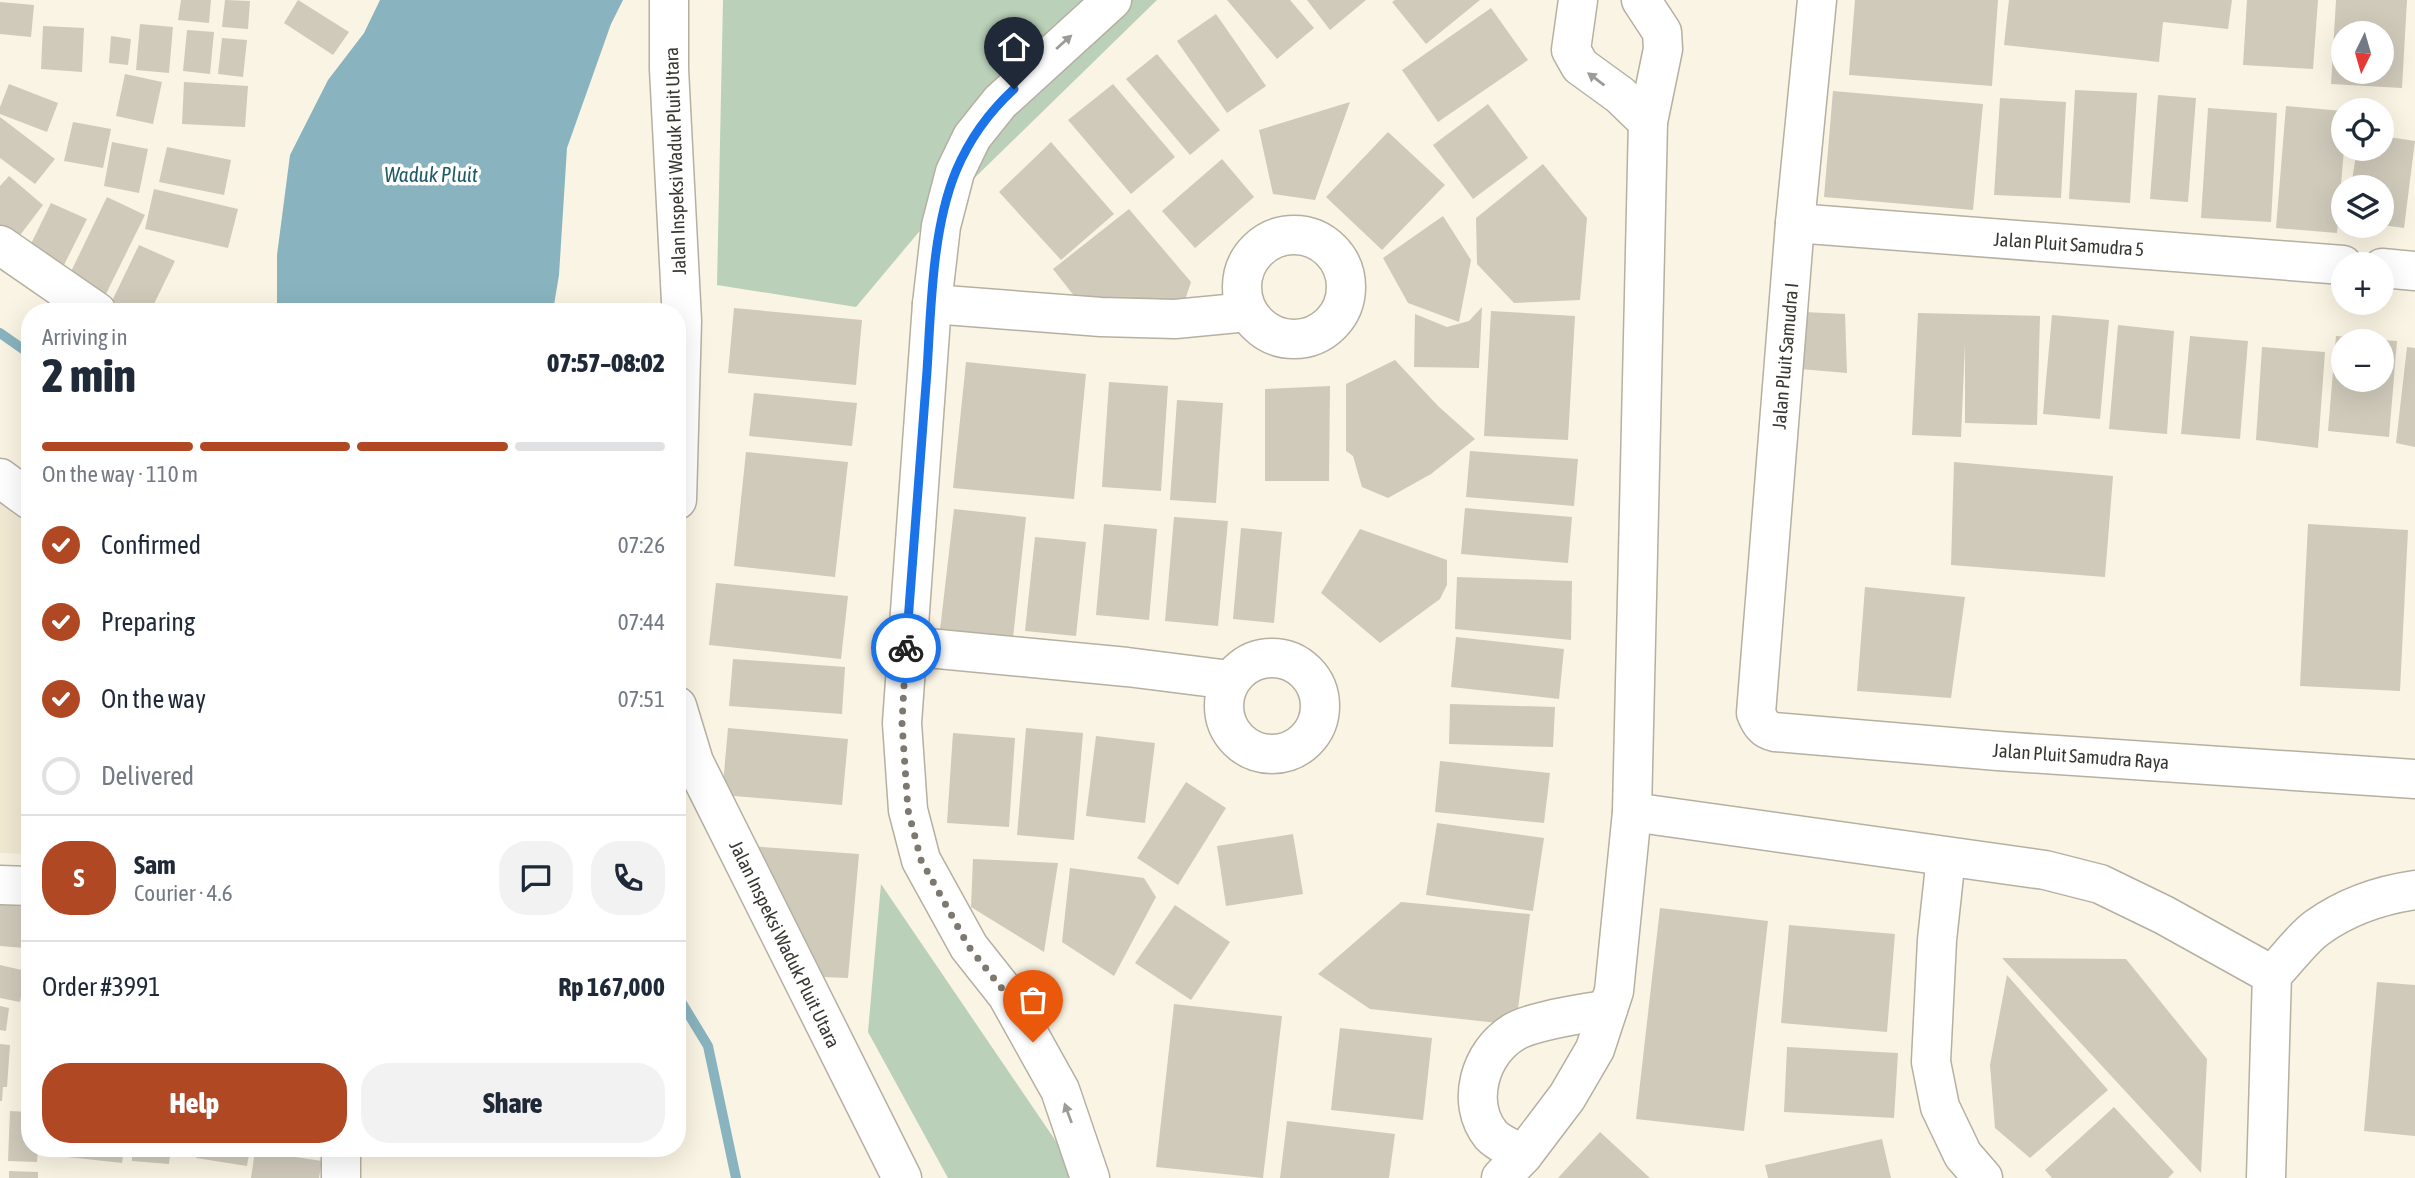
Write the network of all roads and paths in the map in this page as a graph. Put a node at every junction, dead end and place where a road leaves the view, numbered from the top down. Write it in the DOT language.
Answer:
graph roads {
  1 [pos="669,0"];
  2 [pos="1112,0"];
  3 [pos="1578,0"];
  4 [pos="1642,0"];
  5 [pos="1817,0"];
  6 [pos="1648,122"];
  7 [pos="1796,223"];
  8 [pos="0,245"];
  9 [pos="2331,264"];
  10 [pos="2394,269"];
  11 [pos="2415,271"];
  12 [pos="84,303"];
  13 [pos="678,303"];
  14 [pos="932,304"];
  15 [pos="1248,312"];
  16 [pos="0,478"];
  17 [pos="21,493"];
  18 [pos="906,646"];
  19 [pos="1230,680"];
  20 [pos="1756,713"];
  21 [pos="686,736"];
  22 [pos="2415,779"];
  23 [pos="1632,812"];
  24 [pos="1947,857"];
  25 [pos="0,885"];
  26 [pos="21,886"];
  27 [pos="2415,890"];
  28 [pos="2272,975"];
  29 [pos="1608,1009"];
  30 [pos="341,1157"];
  31 [pos="1512,1167"];
  32 [pos="341,1178"];
  33 [pos="902,1178"];
  34 [pos="1090,1178"];
  35 [pos="1983,1178"];
  36 [pos="2266,1178"];
  1 -- 13 [label="street, Jalan Inspeksi Waduk Pluit Utara"];
  14 -- 2 [label="street, one-way"];
  6 -- 3 [label="street, one-way"];
  4 -- 6 [label="street"];
  5 -- 7 [label="street, Jalan Pluit Samudra I"];
  6 -- 23 [label="street"];
  7 -- 9 [label="street, Jalan Pluit Samudra 5"];
  7 -- 20 [label="street, Jalan Pluit Samudra I"];
  8 -- 12 [label="street"];
  10 -- 11 [label="street"];
  14 -- 15 [label="street"];
  14 -- 18 [label="street"];
  16 -- 17 [label="street"];
  18 -- 19 [label="street"];
  34 -- 18 [label="street, one-way"];
  20 -- 22 [label="street, Jalan Pluit Samudra Raya"];
  21 -- 33 [label="street, Jalan Inspeksi Waduk Pluit Utara"];
  23 -- 24 [label="street"];
  23 -- 29 [label="street"];
  24 -- 28 [label="street"];
  24 -- 35 [label="street"];
  25 -- 26 [label="street"];
  27 -- 28 [label="street"];
  28 -- 36 [label="street"];
  29 -- 31 [label="street"];
  29 -- 31 [label="street"];
  30 -- 32 [label="street"];
}
